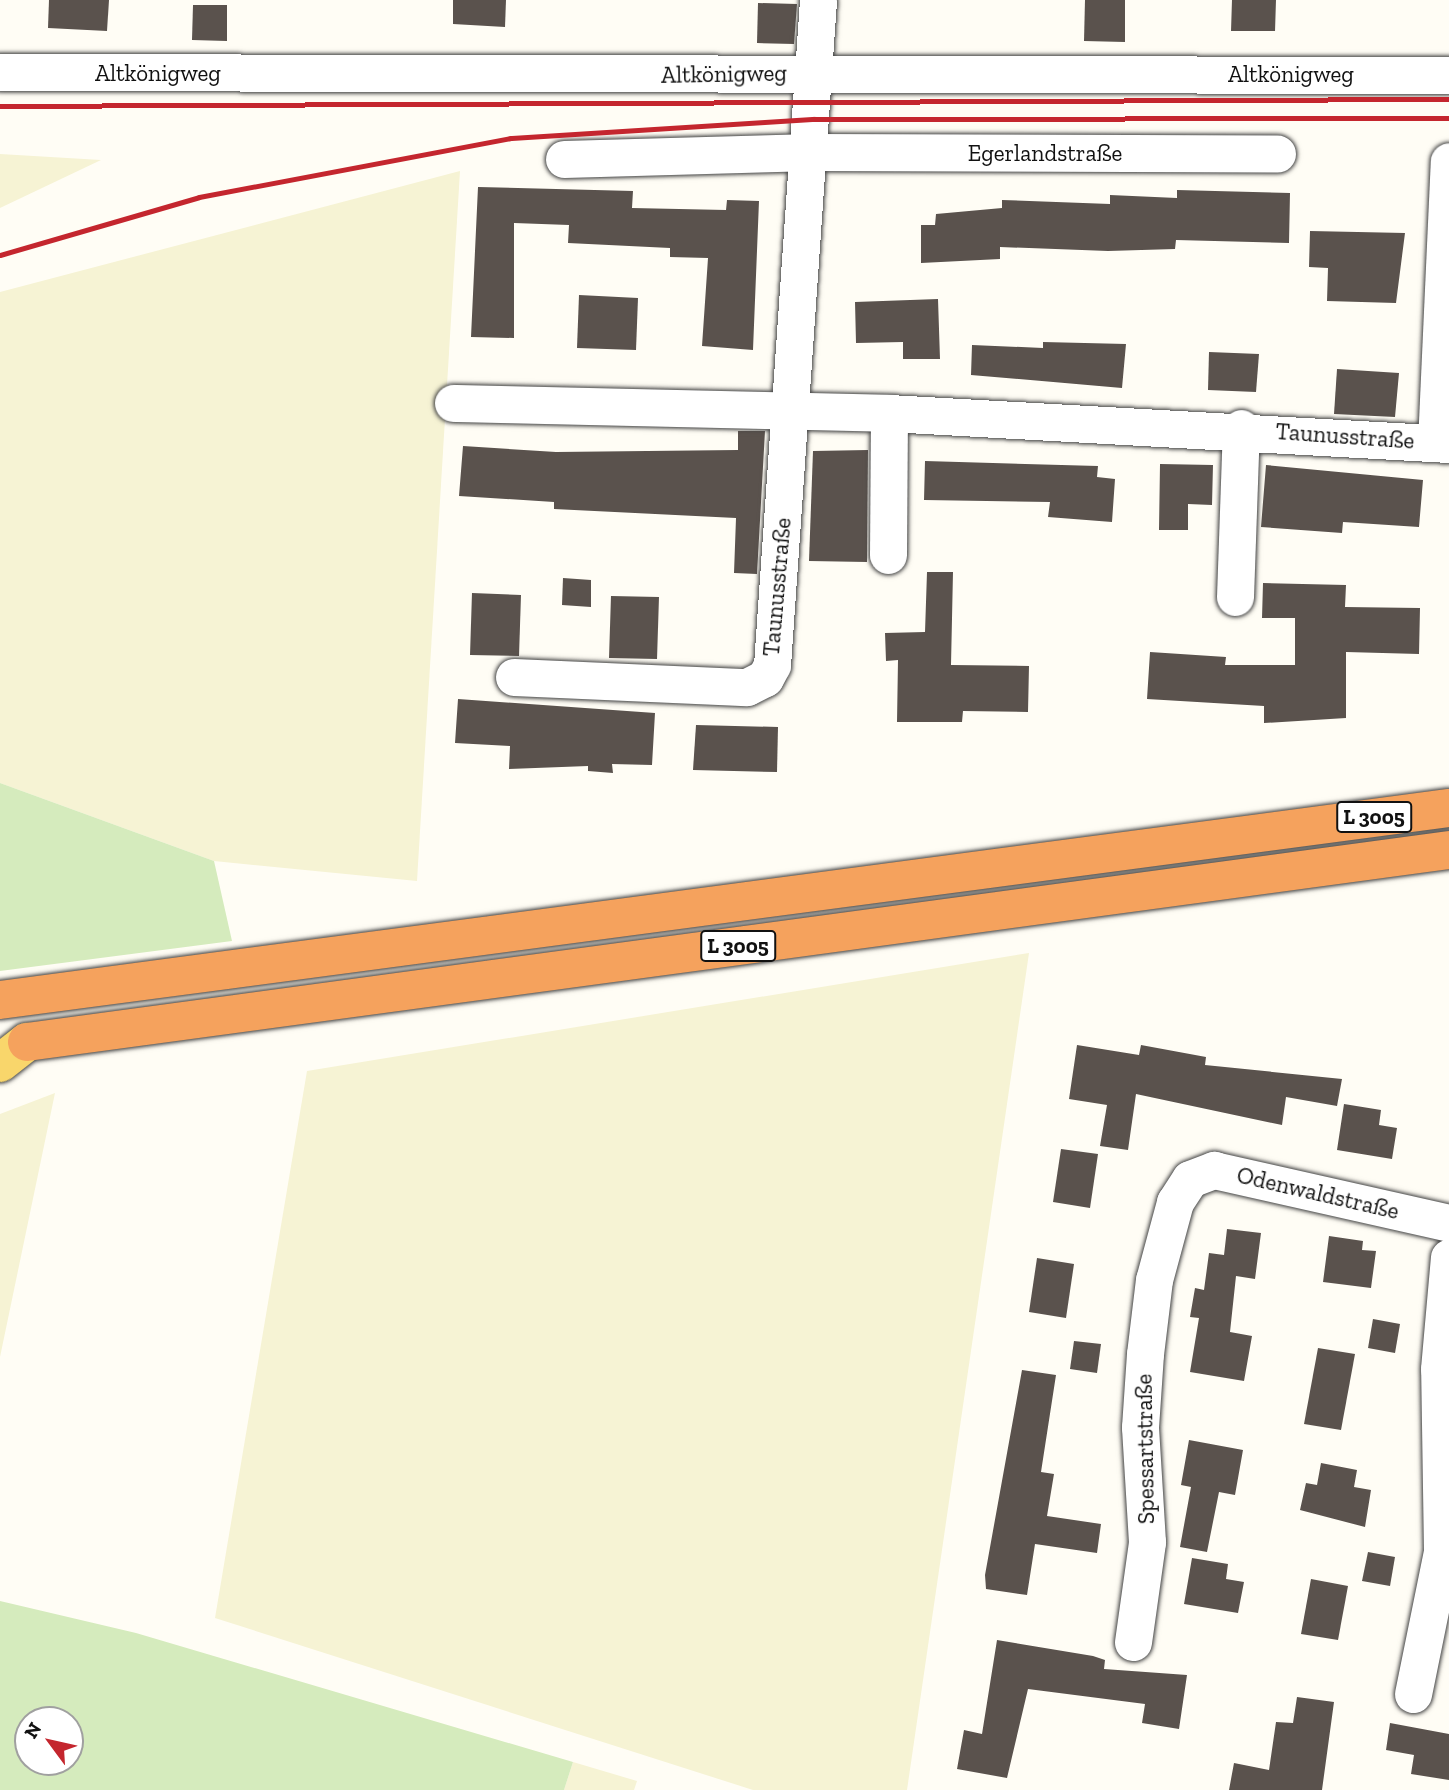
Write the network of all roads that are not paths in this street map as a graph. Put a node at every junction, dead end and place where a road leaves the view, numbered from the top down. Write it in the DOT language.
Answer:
graph roads {
  1 [pos="818,0"];
  2 [pos="0,72"];
  3 [pos="814,73"];
  4 [pos="1449,75"];
  5 [pos="812,152"];
  6 [pos="1278,154"];
  7 [pos="564,159"];
  8 [pos="1449,161"];
  9 [pos="453,403"];
  10 [pos="792,411"];
  11 [pos="889,413"];
  12 [pos="1241,428"];
  13 [pos="1443,444"];
  14 [pos="888,555"];
  15 [pos="1235,597"];
  16 [pos="514,677"];
  17 [pos="1449,808"];
  18 [pos="1449,850"];
  19 [pos="0,1000"];
  20 [pos="9,1050"];
  21 [pos="1190,1179"];
  22 [pos="1449,1223"];
  23 [pos="1449,1257"];
  24 [pos="1133,1642"];
  25 [pos="1413,1694"];
  1 -- 3 [label="street, Taunusstraße"];
  2 -- 3 [label="street, Altkönigweg"];
  3 -- 4 [label="street, Altkönigweg"];
  3 -- 5 [label="street, Taunusstraße"];
  5 -- 6 [label="street, Egerlandstraße"];
  5 -- 7 [label="street"];
  5 -- 10 [label="street, Taunusstraße"];
  8 -- 13 [label="street"];
  9 -- 10 [label="street, Taunusstraße"];
  10 -- 11 [label="street, Taunusstraße"];
  10 -- 16 [label="street, Taunusstraße"];
  11 -- 12 [label="street, Taunusstraße"];
  11 -- 14 [label="street"];
  12 -- 13 [label="street, Taunusstraße"];
  12 -- 15 [label="street, Taunusstraße"];
  17 -- 19 [label="highway, L 3005"];
  18 -- 20 [label="highway, L 3005"];
  21 -- 22 [label="street, Odenwaldstraße"];
  21 -- 24 [label="street, Spessartstraße"];
  23 -- 25 [label="street"];
}
